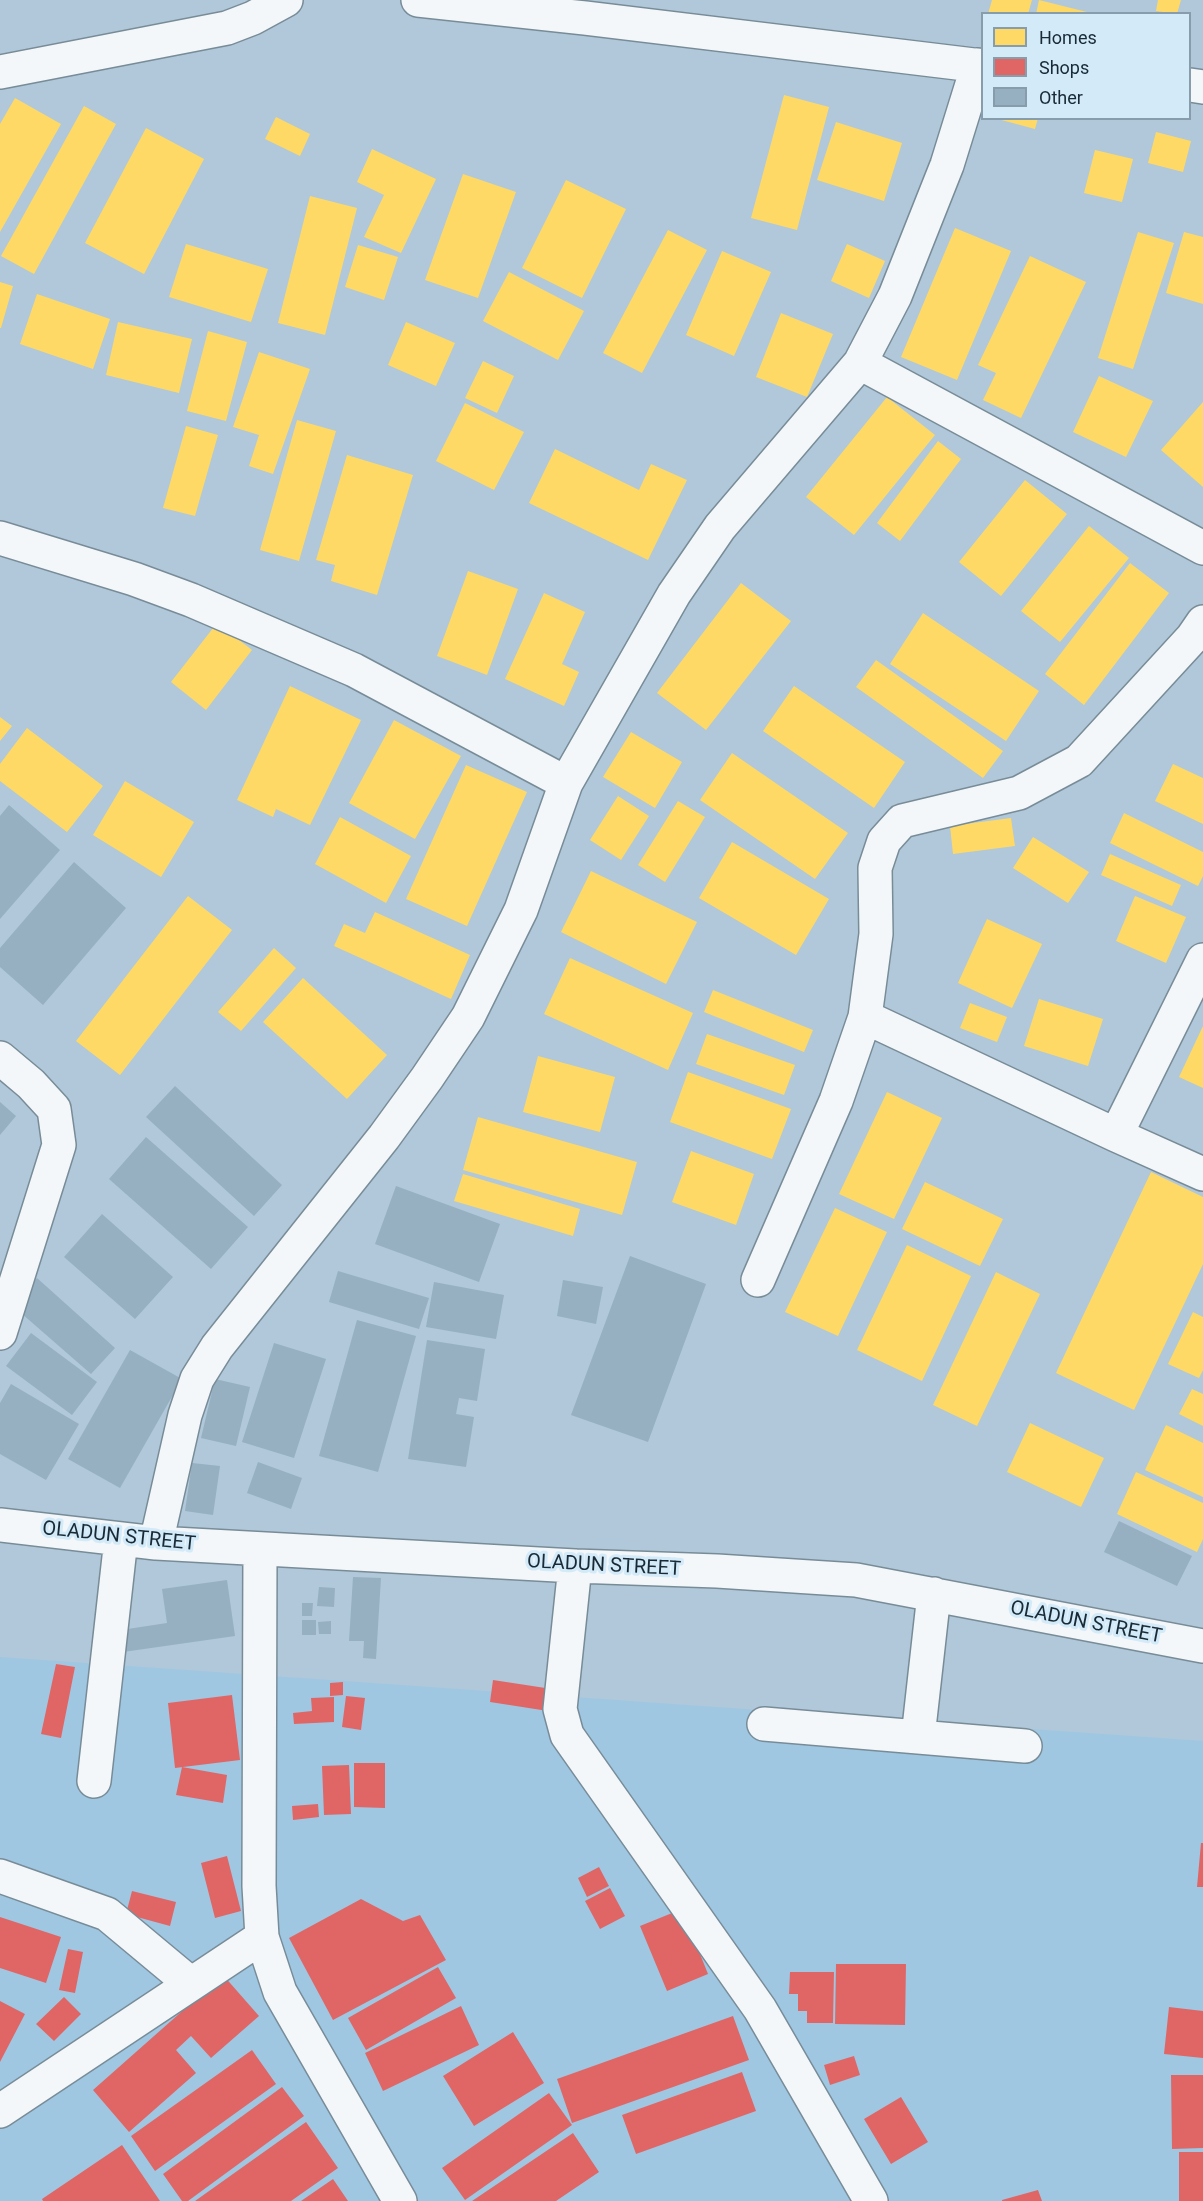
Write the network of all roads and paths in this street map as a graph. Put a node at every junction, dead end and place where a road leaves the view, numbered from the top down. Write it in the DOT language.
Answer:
graph roads {
  1 [pos="286,0"];
  2 [pos="417,0"];
  3 [pos="980,66"];
  4 [pos="0,72"];
  5 [pos="860,363"];
  6 [pos="0,538"];
  7 [pos="1203,549"];
  8 [pos="1203,622"];
  9 [pos="566,783"];
  10 [pos="1203,960"];
  11 [pos="865,1017"];
  12 [pos="0,1058"];
  13 [pos="1116,1135"];
  14 [pos="1203,1174"];
  15 [pos="758,1280"];
  16 [pos="0,1334"];
  17 [pos="0,1525"];
  18 [pos="121,1539"];
  19 [pos="156,1543"];
  20 [pos="260,1549"];
  21 [pos="575,1566"];
  22 [pos="934,1594"];
  23 [pos="1203,1646"];
  24 [pos="764,1724"];
  25 [pos="918,1737"];
  26 [pos="1025,1746"];
  27 [pos="94,1780"];
  28 [pos="0,1876"];
  29 [pos="262,1936"];
  30 [pos="191,1984"];
  31 [pos="0,2111"];
  32 [pos="400,2201"];
  33 [pos="871,2201"];
  1 -- 4 [label="street"];
  2 -- 3 [label="street"];
  3 -- 5 [label="street"];
  5 -- 7 [label="street"];
  5 -- 9 [label="street"];
  6 -- 9 [label="street"];
  8 -- 11 [label="street"];
  9 -- 19 [label="street"];
  10 -- 13 [label="street"];
  11 -- 13 [label="street"];
  11 -- 15 [label="street"];
  12 -- 16 [label="street"];
  13 -- 14 [label="street"];
  17 -- 18 [label="street, OLADUN STREET"];
  18 -- 19 [label="street, OLADUN STREET"];
  18 -- 27 [label="street"];
  19 -- 20 [label="street, OLADUN STREET"];
  20 -- 21 [label="street, OLADUN STREET"];
  20 -- 29 [label="street"];
  21 -- 22 [label="street, OLADUN STREET"];
  21 -- 33 [label="street"];
  22 -- 23 [label="street, OLADUN STREET"];
  22 -- 25 [label="street"];
  24 -- 25 [label="street"];
  25 -- 26 [label="street"];
  28 -- 30 [label="street"];
  29 -- 30 [label="street"];
  29 -- 32 [label="street"];
  30 -- 31 [label="street"];
}
